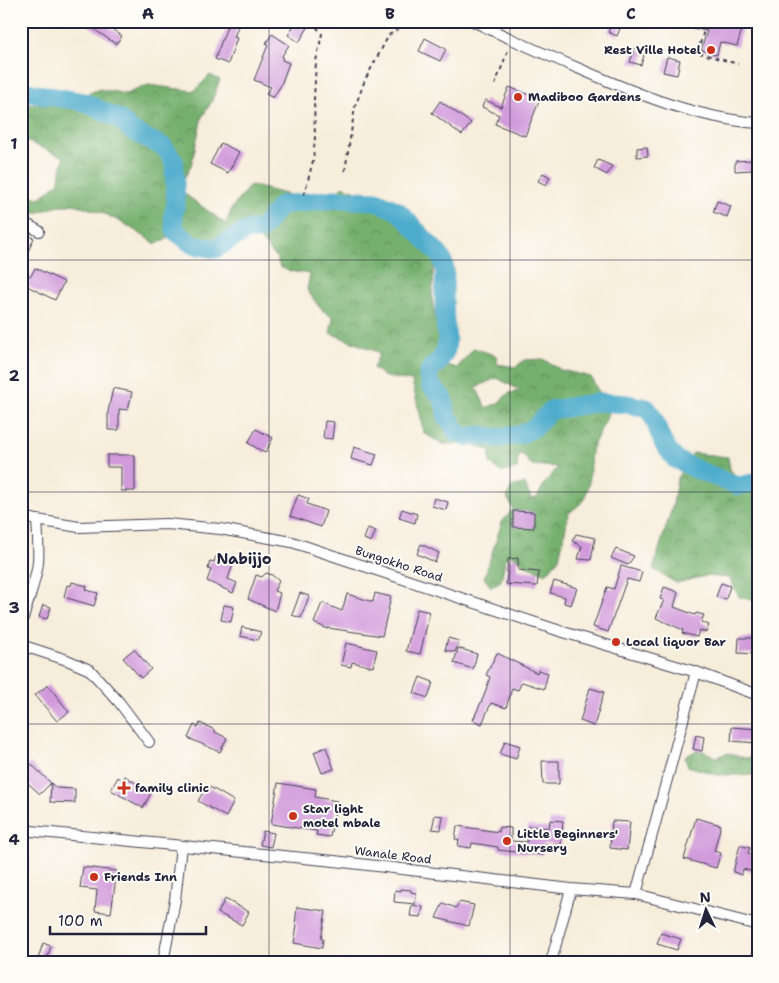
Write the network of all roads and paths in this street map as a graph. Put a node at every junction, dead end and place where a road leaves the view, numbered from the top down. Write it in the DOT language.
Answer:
graph roads {
  1 [pos="312,21"];
  2 [pos="410,21"];
  3 [pos="473,21"];
  4 [pos="707,21"];
  5 [pos="727,21"];
  6 [pos="743,26"];
  7 [pos="511,40"];
  8 [pos="700,44"];
  9 [pos="699,52"];
  10 [pos="738,64"];
  11 [pos="495,85"];
  12 [pos="758,123"];
  13 [pos="345,170"];
  14 [pos="304,195"];
  15 [pos="21,221"];
  16 [pos="39,231"];
  17 [pos="21,516"];
  18 [pos="37,520"];
  19 [pos="21,624"];
  20 [pos="21,646"];
  21 [pos="696,672"];
  22 [pos="758,695"];
  23 [pos="149,742"];
  24 [pos="21,830"];
  25 [pos="181,846"];
  26 [pos="571,889"];
  27 [pos="636,894"];
  28 [pos="758,924"];
  29 [pos="758,954"];
  30 [pos="163,962"];
  31 [pos="551,962"];
  32 [pos="755,962"];
  1 -- 14 [label="path"];
  2 -- 13 [label="path"];
  3 -- 7 [label="street"];
  4 -- 8 [label="path"];
  5 -- 6 [label="path"];
  7 -- 11 [label="path"];
  7 -- 12 [label="street"];
  9 -- 10 [label="path"];
  15 -- 16 [label="street"];
  17 -- 18 [label="street, Bungokho Road"];
  18 -- 19 [label="street"];
  18 -- 21 [label="street, Bungokho Road"];
  20 -- 23 [label="street"];
  21 -- 22 [label="street, Bungokho Road"];
  21 -- 27 [label="street"];
  24 -- 25 [label="street, Wanale Road"];
  25 -- 26 [label="street, Wanale Road"];
  25 -- 30 [label="street"];
  26 -- 27 [label="street, Wanale Road"];
  26 -- 31 [label="street"];
  27 -- 28 [label="street, Wanale Road"];
  29 -- 32 [label="street"];
}
